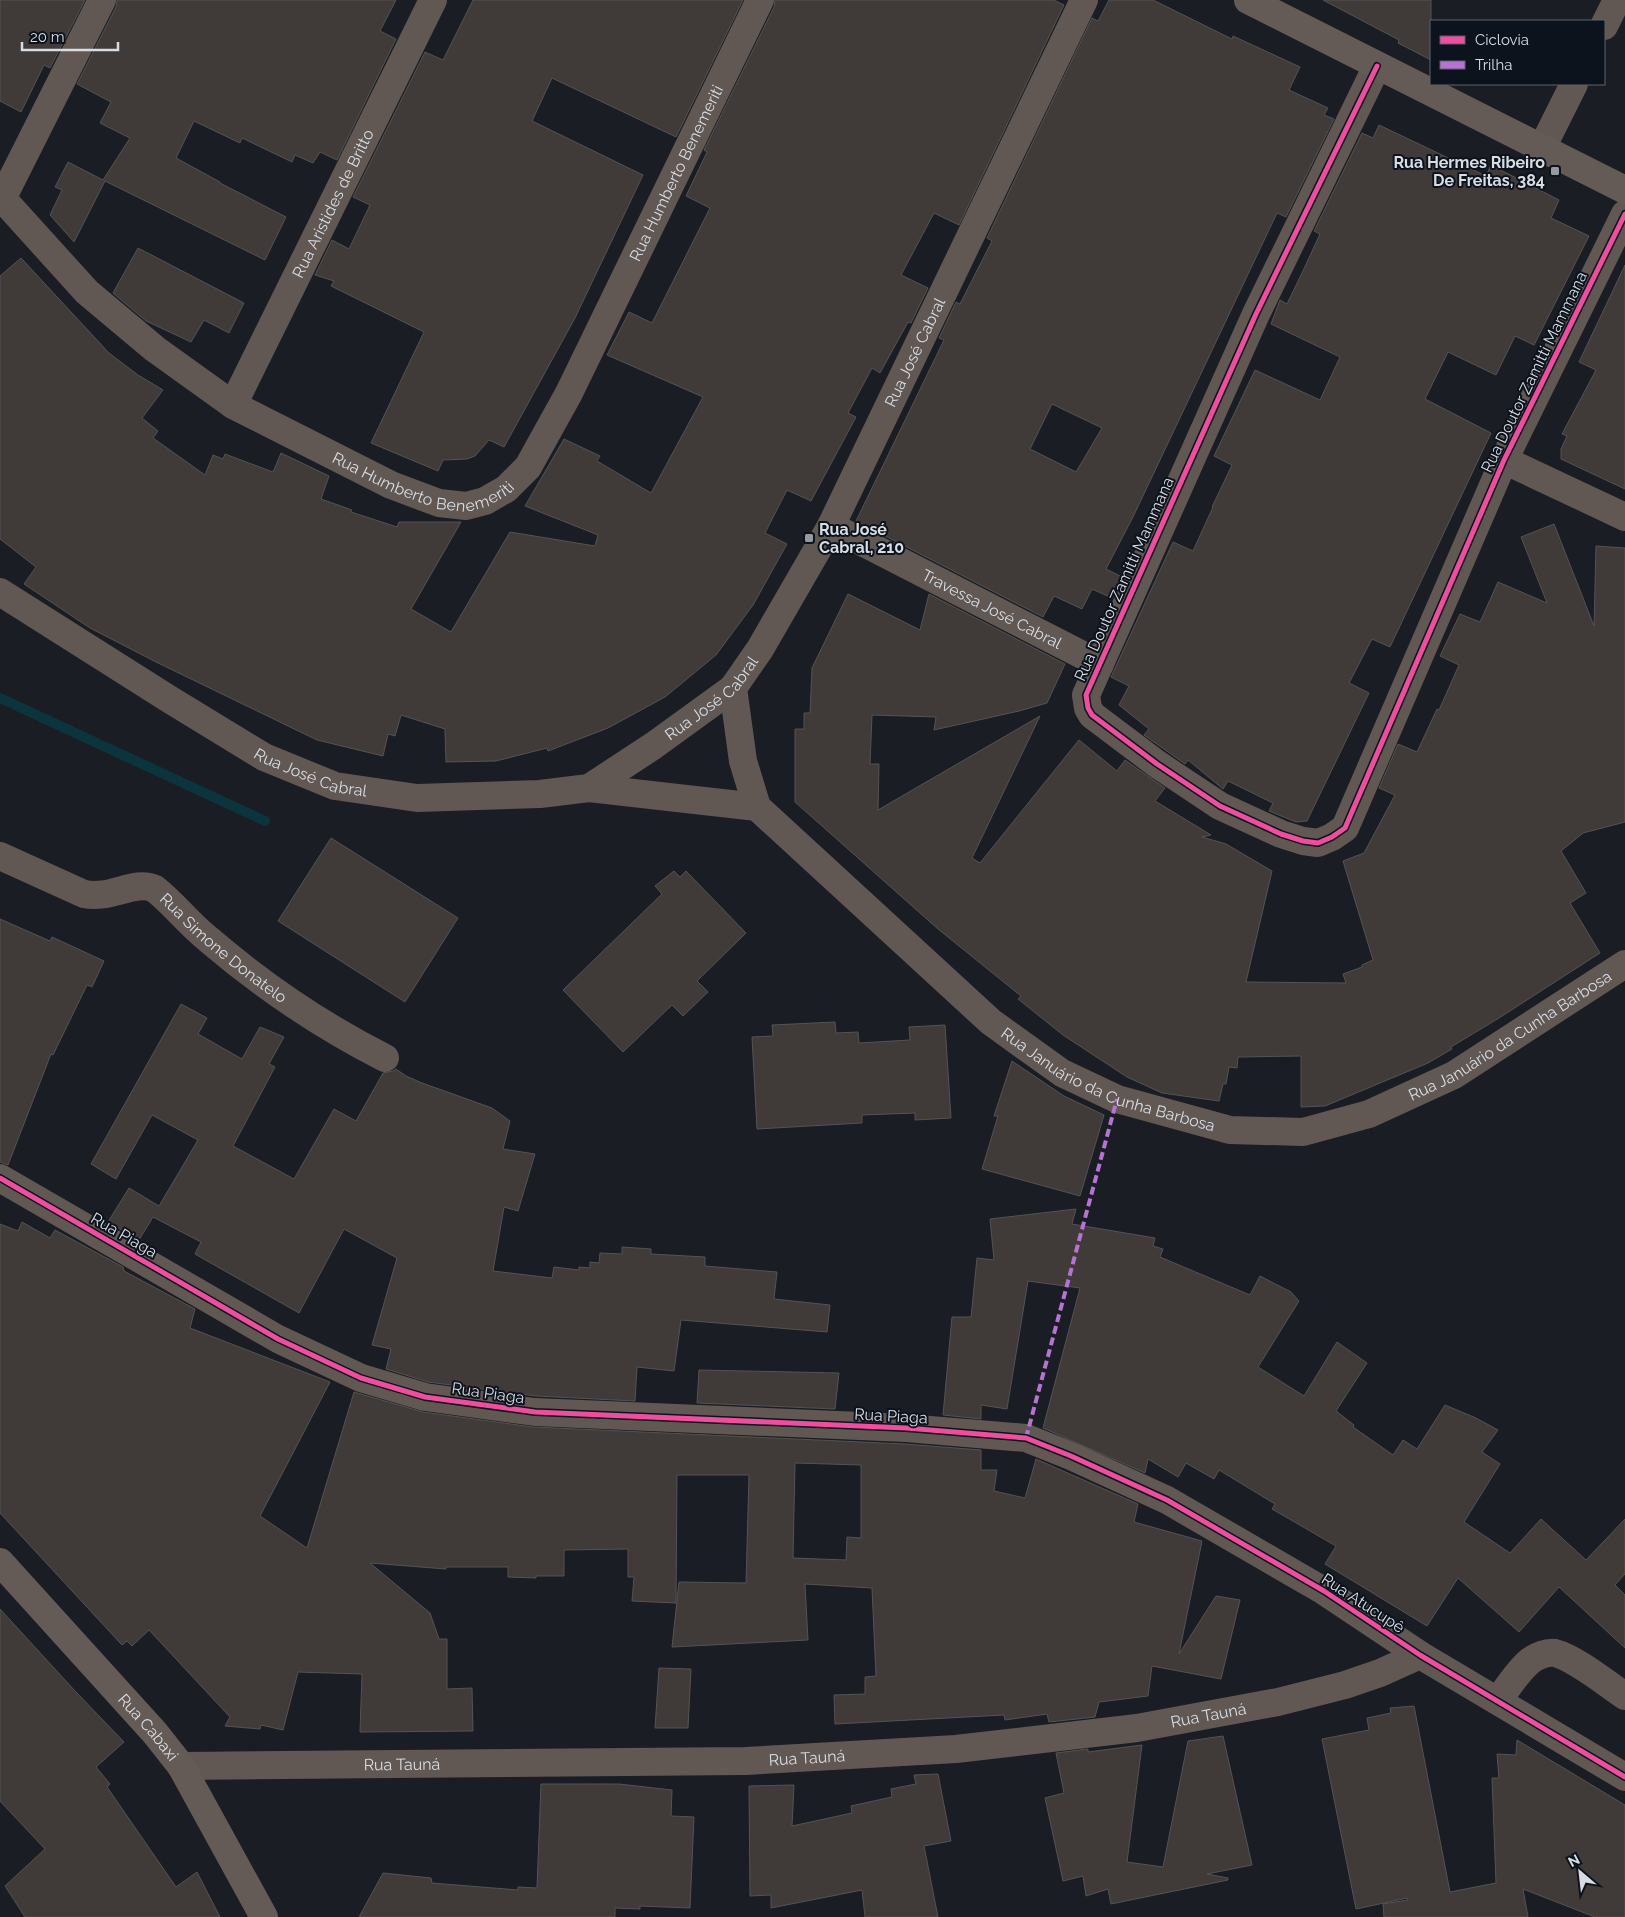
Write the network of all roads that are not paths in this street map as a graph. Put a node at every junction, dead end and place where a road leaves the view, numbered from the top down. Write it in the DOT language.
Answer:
graph roads {
  1 [pos="102,0"];
  2 [pos="433,0"];
  3 [pos="760,0"];
  4 [pos="1084,0"];
  5 [pos="1248,0"];
  6 [pos="1617,0"];
  7 [pos="1605,24"];
  8 [pos="1377,66"];
  9 [pos="1574,85"];
  10 [pos="1542,148"];
  11 [pos="1625,190"];
  12 [pos="1,198"];
  13 [pos="1625,214"];
  14 [pos="233,406"];
  15 [pos="1504,460"];
  16 [pos="1625,517"];
  17 [pos="831,526"];
  18 [pos="0,592"];
  19 [pos="1100,664"];
  20 [pos="733,688"];
  21 [pos="589,788"];
  22 [pos="757,807"];
  23 [pos="0,856"];
  24 [pos="1625,964"];
  25 [pos="385,1058"];
  26 [pos="0,1178"];
  27 [pos="1026,1438"];
  28 [pos="0,1562"];
  29 [pos="1420,1655"];
  30 [pos="1625,1696"];
  31 [pos="1498,1700"];
  32 [pos="181,1766"];
  33 [pos="1625,1777"];
  34 [pos="264,1917"];
  1 -- 12 [label="street"];
  2 -- 14 [label="street, Rua Aristides de Britto"];
  3 -- 14 [label="street, Rua Humberto Benemeriti"];
  4 -- 17 [label="street, Rua José Cabral"];
  5 -- 8 [label="street"];
  6 -- 7 [label="street"];
  8 -- 10 [label="street"];
  8 -- 19 [label="street, Rua Doutor Zamitti Mammana"];
  9 -- 10 [label="street"];
  10 -- 11 [label="street"];
  12 -- 14 [label="street, Rua Humberto Benemeriti"];
  13 -- 15 [label="street, Rua Doutor Zamitti Mammana"];
  15 -- 16 [label="street"];
  15 -- 19 [label="street, Rua Doutor Zamitti Mammana"];
  17 -- 19 [label="street, Travessa José Cabral"];
  17 -- 20 [label="street, Rua José Cabral"];
  18 -- 21 [label="street, Rua José Cabral"];
  20 -- 21 [label="street, Rua José Cabral"];
  20 -- 22 [label="street"];
  21 -- 22 [label="street"];
  22 -- 24 [label="street, Rua Januário da Cunha Barbosa"];
  23 -- 25 [label="street, Rua Simone Donatelo"];
  26 -- 27 [label="street, Rua Piaga"];
  27 -- 29 [label="street, Rua Atucupê"];
  28 -- 32 [label="street, Rua Cabaxi"];
  29 -- 31 [label="street, Rua Atucupê"];
  29 -- 32 [label="street, Rua Tauná"];
  30 -- 31 [label="street"];
  31 -- 33 [label="street, Rua Atucupê"];
  32 -- 34 [label="street, Rua Cabaxi"];
}
